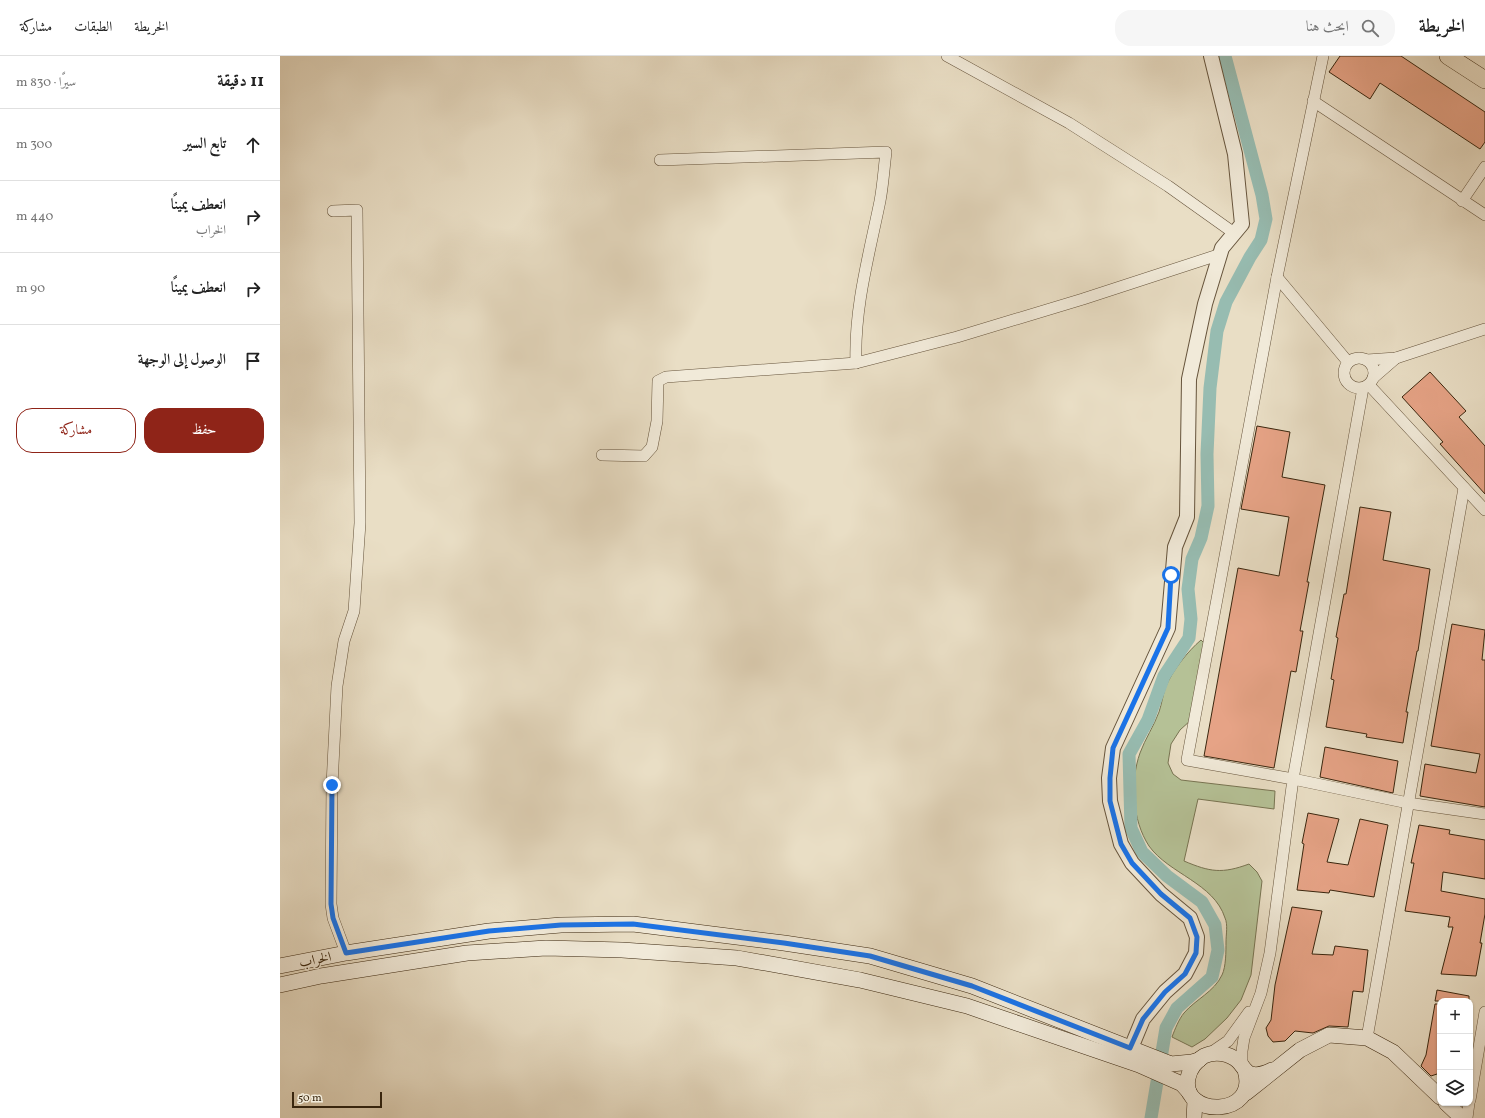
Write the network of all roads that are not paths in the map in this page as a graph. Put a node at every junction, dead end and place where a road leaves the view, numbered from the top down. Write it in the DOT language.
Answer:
graph roads {
  1 [pos="947,56"];
  2 [pos="1211,56"];
  3 [pos="1323,56"];
  4 [pos="1448,56"];
  5 [pos="1485,80"];
  6 [pos="1313,101"];
  7 [pos="660,160"];
  8 [pos="1485,167"];
  9 [pos="1462,201"];
  10 [pos="333,211"];
  11 [pos="1485,215"];
  12 [pos="1234,233"];
  13 [pos="1221,254"];
  14 [pos="1277,277"];
  15 [pos="1485,329"];
  16 [pos="1396,358"];
  17 [pos="1367,360"];
  18 [pos="1348,362"];
  19 [pos="856,363"];
  20 [pos="1368,384"];
  21 [pos="1349,385"];
  22 [pos="1357,415"];
  23 [pos="602,455"];
  24 [pos="1464,488"];
  25 [pos="1485,510"];
  26 [pos="1293,779"];
  27 [pos="1408,803"];
  28 [pos="1485,814"];
  29 [pos="346,953"];
  30 [pos="280,966"];
  31 [pos="280,985"];
  32 [pos="1261,992"];
  33 [pos="1485,1012"];
  34 [pos="1367,1038"];
  35 [pos="1130,1048"];
  36 [pos="1204,1057"];
  37 [pos="1142,1059"];
  38 [pos="1244,1068"];
  39 [pos="1275,1069"];
  40 [pos="1169,1070"];
  41 [pos="1473,1082"];
  42 [pos="1246,1093"];
  43 [pos="1437,1094"];
  44 [pos="1192,1097"];
  45 [pos="1449,1106"];
  46 [pos="1469,1106"];
  47 [pos="1220,1115"];
  48 [pos="1194,1118"];
  49 [pos="1462,1118"];
  50 [pos="1467,1118"];
  1 -- 12 [label="street"];
  2 -- 12 [label="street"];
  3 -- 6 [label="street"];
  4 -- 5 [label="main road"];
  6 -- 9 [label="street"];
  6 -- 14 [label="street"];
  7 -- 19 [label="street"];
  8 -- 9 [label="street"];
  9 -- 11 [label="street"];
  10 -- 29 [label="street"];
  12 -- 13 [label="street"];
  13 -- 19 [label="street"];
  13 -- 35 [label="street"];
  14 -- 18 [label="street"];
  14 -- 26 [label="street"];
  15 -- 16 [label="street"];
  16 -- 17 [label="street"];
  16 -- 20 [label="street"];
  17 -- 18 [label="street"];
  17 -- 20 [label="street"];
  18 -- 21 [label="street"];
  19 -- 23 [label="street"];
  20 -- 21 [label="street"];
  20 -- 22 [label="street"];
  20 -- 24 [label="street"];
  21 -- 22 [label="street"];
  22 -- 26 [label="street"];
  24 -- 25 [label="street"];
  24 -- 27 [label="street"];
  26 -- 27 [label="street"];
  26 -- 32 [label="street"];
  27 -- 28 [label="street"];
  27 -- 34 [label="street"];
  29 -- 30 [label="main road, الخراب"];
  29 -- 35 [label="main road, الخراب"];
  31 -- 37 [label="main road"];
  32 -- 36 [label="street"];
  32 -- 38 [label="street"];
  33 -- 41 [label="street"];
  34 -- 39 [label="main road"];
  34 -- 43 [label="main road"];
  35 -- 37 [label="main road, الخراب"];
  36 -- 38 [label="main road"];
  36 -- 40 [label="main road"];
  36 -- 44 [label="main road"];
  37 -- 40 [label="main road"];
  38 -- 39 [label="main road"];
  38 -- 42 [label="main road"];
  39 -- 42 [label="main road"];
  40 -- 44 [label="main road"];
  42 -- 47 [label="main road"];
  44 -- 47 [label="main road"];
  44 -- 48 [label="main road"];
  45 -- 49 [label="main road"];
  46 -- 50 [label="street"];
}
